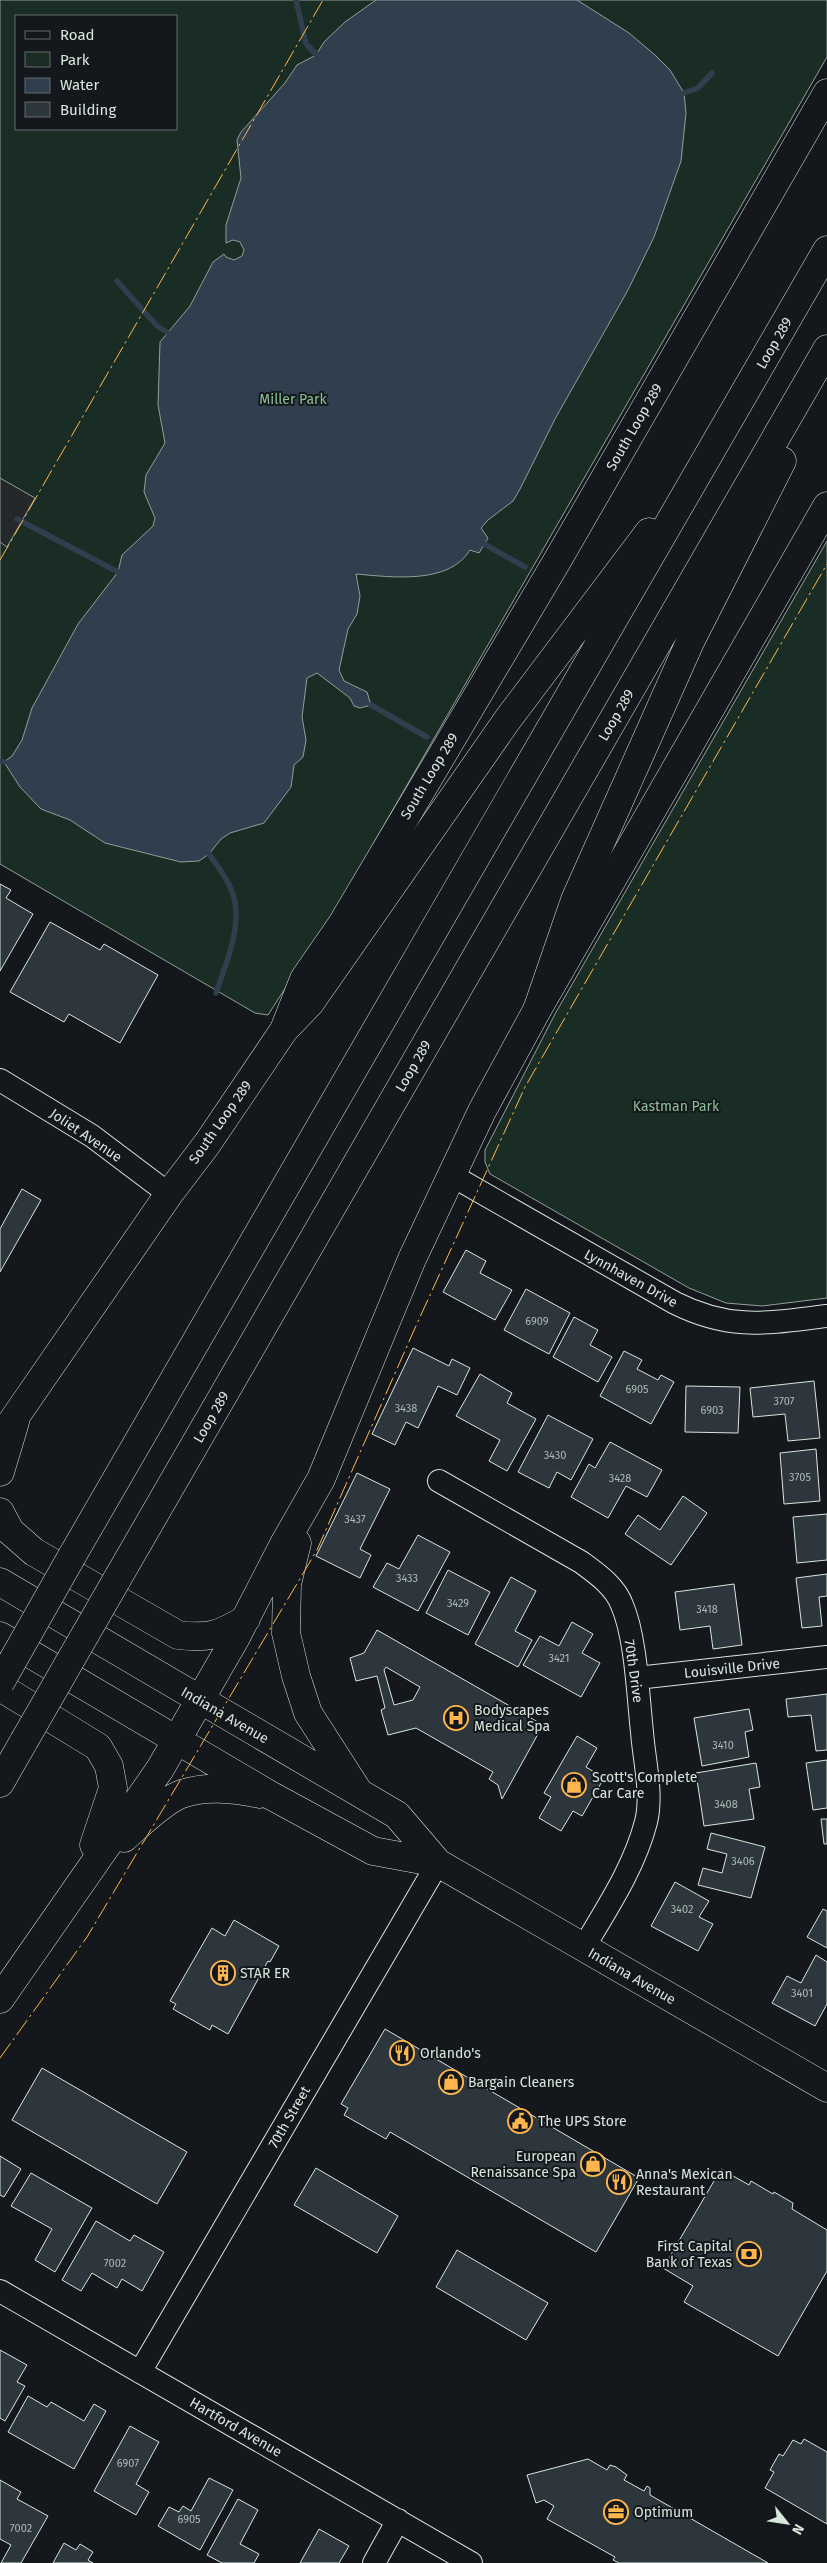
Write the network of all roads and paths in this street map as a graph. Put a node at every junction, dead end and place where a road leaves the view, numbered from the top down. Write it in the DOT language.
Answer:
graph roads {
  1 [pos="827,92"];
  2 [pos="827,250"];
  3 [pos="827,348"];
  4 [pos="827,369"];
  5 [pos="709,456"];
  6 [pos="827,506"];
  7 [pos="537,1010"];
  8 [pos="284,1030"];
  9 [pos="0,1080"];
  10 [pos="451,1175"];
  11 [pos="169,1194"];
  12 [pos="827,1316"];
  13 [pos="8,1423"];
  14 [pos="0,1439"];
  15 [pos="0,1472"];
  16 [pos="321,1478"];
  17 [pos="439,1481"];
  18 [pos="0,1512"];
  19 [pos="0,1582"];
  20 [pos="246,1619"];
  21 [pos="0,1636"];
  22 [pos="827,1656"];
  23 [pos="637,1678"];
  24 [pos="0,1685"];
  25 [pos="200,1701"];
  26 [pos="178,1740"];
  27 [pos="0,1783"];
  28 [pos="360,1794"];
  29 [pos="270,1796"];
  30 [pos="438,1863"];
  31 [pos="82,1879"];
  32 [pos="584,1948"];
  33 [pos="0,1999"];
  34 [pos="827,2088"];
  35 [pos="0,2291"];
  36 [pos="140,2372"];
  37 [pos="398,2520"];
  38 [pos="374,2563"];
  39 [pos="471,2563"];
  1 -- 8 [label="main road, South Loop 289"];
  2 -- 5 [label="main road, Loop 289"];
  3 -- 27 [label="main road, Loop 289, bridge"];
  4 -- 7 [label="main road"];
  5 -- 8 [label="main road"];
  5 -- 24 [label="main road, Loop 289, bridge"];
  6 -- 7 [label="main road"];
  7 -- 10 [label="main road"];
  8 -- 11 [label="main road, South Loop 289"];
  9 -- 11 [label="street, Joliet Avenue"];
  10 -- 12 [label="street, Lynnhaven Drive"];
  10 -- 16 [label="main road"];
  11 -- 13 [label="main road, South Loop 289"];
  13 -- 14 [label="main road, South Loop 289"];
  13 -- 15 [label="main road"];
  16 -- 20 [label="main road"];
  16 -- 28 [label="main road"];
  17 -- 23 [label="street, 70th Drive"];
  18 -- 20 [label="main road"];
  19 -- 25 [label="main road, Indiana Avenue"];
  20 -- 25 [label="main road"];
  21 -- 26 [label="main road, Indiana Avenue"];
  22 -- 23 [label="street, Louisville Drive"];
  23 -- 32 [label="street, 70th Drive"];
  24 -- 31 [label="main road"];
  25 -- 26 [label="main road"];
  25 -- 28 [label="main road, Indiana Avenue"];
  26 -- 29 [label="main road, Indiana Avenue"];
  26 -- 31 [label="main road"];
  28 -- 30 [label="main road, Indiana Avenue"];
  29 -- 30 [label="main road, Indiana Avenue"];
  29 -- 31 [label="main road"];
  30 -- 32 [label="main road, Indiana Avenue"];
  30 -- 36 [label="street, 70th Street"];
  31 -- 33 [label="main road"];
  32 -- 34 [label="main road, Indiana Avenue"];
  35 -- 36 [label="street, Hartford Avenue"];
  36 -- 37 [label="street, Hartford Avenue"];
  37 -- 38 [label="street"];
  37 -- 39 [label="street, Hartford Avenue"];
}
